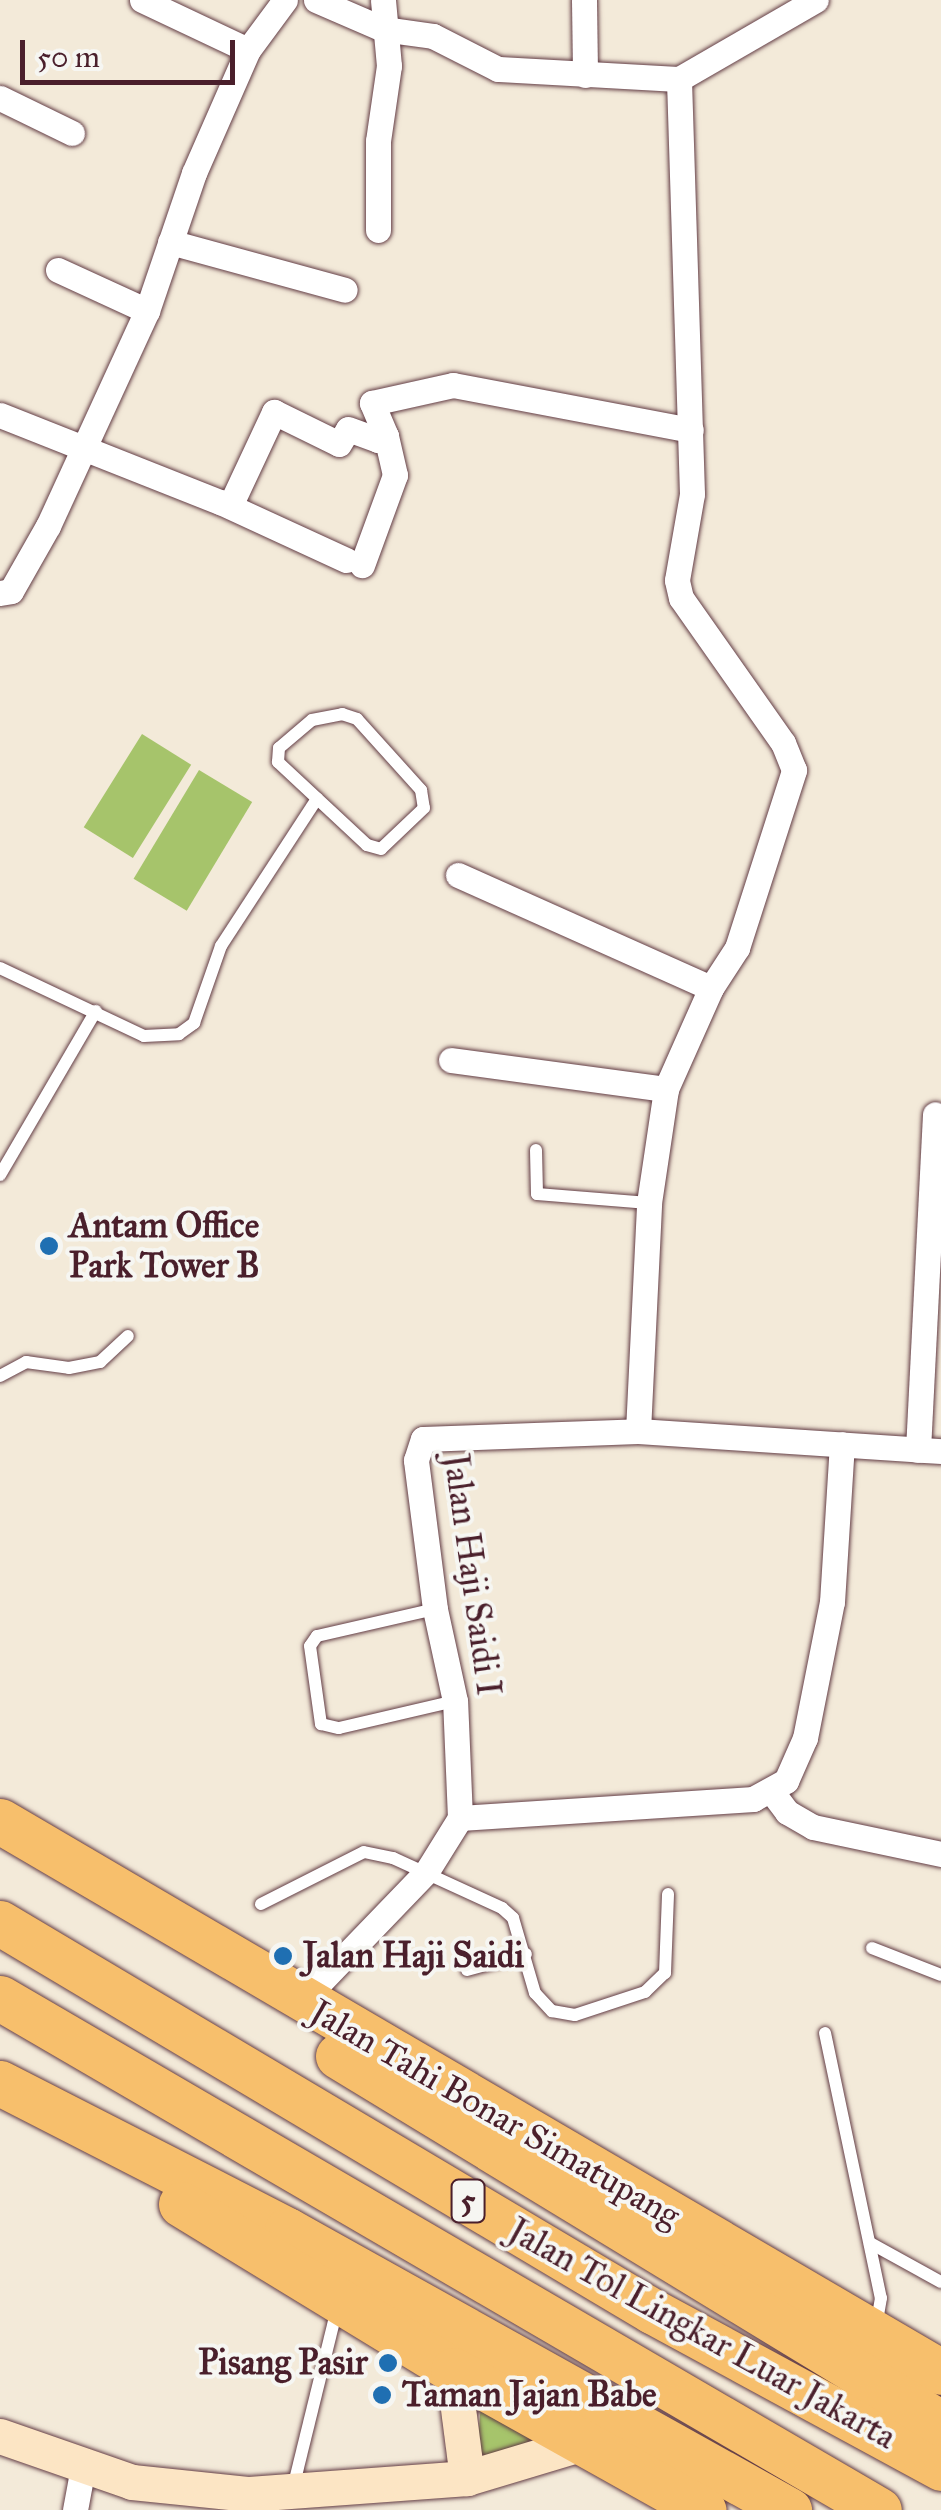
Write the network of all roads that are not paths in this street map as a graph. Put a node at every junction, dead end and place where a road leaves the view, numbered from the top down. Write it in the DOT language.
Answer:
graph roads {
  1 [pos="142,0"];
  2 [pos="285,0"];
  3 [pos="316,0"];
  4 [pos="383,0"];
  5 [pos="584,0"];
  6 [pos="816,0"];
  7 [pos="383,29"];
  8 [pos="248,50"];
  9 [pos="586,74"];
  10 [pos="678,78"];
  11 [pos="0,98"];
  12 [pos="72,133"];
  13 [pos="378,230"];
  14 [pos="170,242"];
  15 [pos="58,270"];
  16 [pos="344,290"];
  17 [pos="147,310"];
  18 [pos="0,414"];
  19 [pos="691,430"];
  20 [pos="386,436"];
  21 [pos="84,450"];
  22 [pos="230,506"];
  23 [pos="0,593"];
  24 [pos="317,800"];
  25 [pos="458,876"];
  26 [pos="0,968"];
  27 [pos="711,988"];
  28 [pos="96,1011"];
  29 [pos="451,1060"];
  30 [pos="666,1089"];
  31 [pos="936,1114"];
  32 [pos="536,1150"];
  33 [pos="0,1174"];
  34 [pos="650,1203"];
  35 [pos="128,1336"];
  36 [pos="0,1376"];
  37 [pos="638,1431"];
  38 [pos="842,1444"];
  39 [pos="930,1450"];
  40 [pos="435,1608"];
  41 [pos="455,1700"];
  42 [pos="772,1792"];
  43 [pos="460,1818"];
  44 [pos="12,1829"];
  45 [pos="941,1854"];
  46 [pos="428,1871"];
  47 [pos="668,1894"];
  48 [pos="261,1904"];
  49 [pos="0,1924"];
  50 [pos="872,1948"];
  51 [pos="526,1954"];
  52 [pos="468,1970"];
  53 [pos="941,1975"];
  54 [pos="0,1998"];
  55 [pos="301,2002"];
  56 [pos="825,2034"];
  57 [pos="0,2083"];
  58 [pos="0,2094"];
  59 [pos="870,2242"];
  60 [pos="941,2282"];
  61 [pos="339,2301"];
  62 [pos="874,2333"];
  63 [pos="452,2370"];
  64 [pos="941,2372"];
  65 [pos="941,2424"];
  66 [pos="0,2436"];
  67 [pos="580,2444"];
  68 [pos="83,2467"];
  69 [pos="941,2468"];
  70 [pos="467,2478"];
  71 [pos="292,2491"];
  72 [pos="75,2510"];
  73 [pos="704,2510"];
  74 [pos="789,2510"];
  75 [pos="880,2510"];
  1 -- 8 [label="street"];
  2 -- 8 [label="street"];
  3 -- 7 [label="street"];
  4 -- 7 [label="street"];
  5 -- 9 [label="street"];
  6 -- 10 [label="street"];
  7 -- 9 [label="street"];
  7 -- 13 [label="street"];
  8 -- 14 [label="street"];
  9 -- 10 [label="street"];
  10 -- 19 [label="street"];
  11 -- 12 [label="street"];
  14 -- 16 [label="street"];
  14 -- 17 [label="street"];
  15 -- 17 [label="street"];
  17 -- 21 [label="street"];
  18 -- 21 [label="street"];
  19 -- 20 [label="street"];
  19 -- 27 [label="street"];
  20 -- 22 [label="street"];
  20 -- 22 [label="street"];
  21 -- 22 [label="street"];
  21 -- 23 [label="street"];
  24 -- 24 [label="lane"];
  24 -- 28 [label="lane"];
  25 -- 27 [label="street"];
  26 -- 28 [label="lane"];
  27 -- 30 [label="street"];
  28 -- 33 [label="lane"];
  29 -- 30 [label="street"];
  30 -- 34 [label="street"];
  31 -- 39 [label="street"];
  32 -- 34 [label="lane"];
  34 -- 37 [label="street"];
  35 -- 36 [label="lane"];
  37 -- 38 [label="street"];
  37 -- 40 [label="street, Jalan Haji Saidi I"];
  38 -- 39 [label="street"];
  38 -- 42 [label="street"];
  40 -- 41 [label="street, Jalan Haji Saidi I"];
  40 -- 41 [label="lane"];
  41 -- 43 [label="street, Jalan Haji Saidi I"];
  42 -- 43 [label="street"];
  42 -- 45 [label="street"];
  43 -- 46 [label="street"];
  44 -- 55 [label="highway, Jalan Tahi Bonar Simatupang"];
  44 -- 65 [label="highway"];
  46 -- 48 [label="lane"];
  46 -- 51 [label="lane"];
  46 -- 55 [label="street"];
  47 -- 51 [label="lane"];
  49 -- 69 [label="highway, Jalan Tol Lingkar Luar Jakarta / 5"];
  50 -- 53 [label="lane"];
  51 -- 52 [label="lane"];
  54 -- 75 [label="highway, Jalan Tol Lingkar Luar Jakarta / 5"];
  55 -- 62 [label="highway, Jalan Tahi Bonar Simatupang"];
  56 -- 59 [label="lane"];
  57 -- 74 [label="highway"];
  58 -- 61 [label="highway"];
  59 -- 60 [label="lane"];
  59 -- 62 [label="lane"];
  61 -- 63 [label="highway"];
  61 -- 71 [label="lane"];
  62 -- 64 [label="highway, Jalan Tahi Bonar Simatupang"];
  63 -- 67 [label="highway"];
  63 -- 70 [label="street"];
  66 -- 68 [label="street"];
  67 -- 70 [label="street"];
  67 -- 73 [label="highway"];
  68 -- 71 [label="street"];
  68 -- 72 [label="street"];
  70 -- 71 [label="street"];
}
